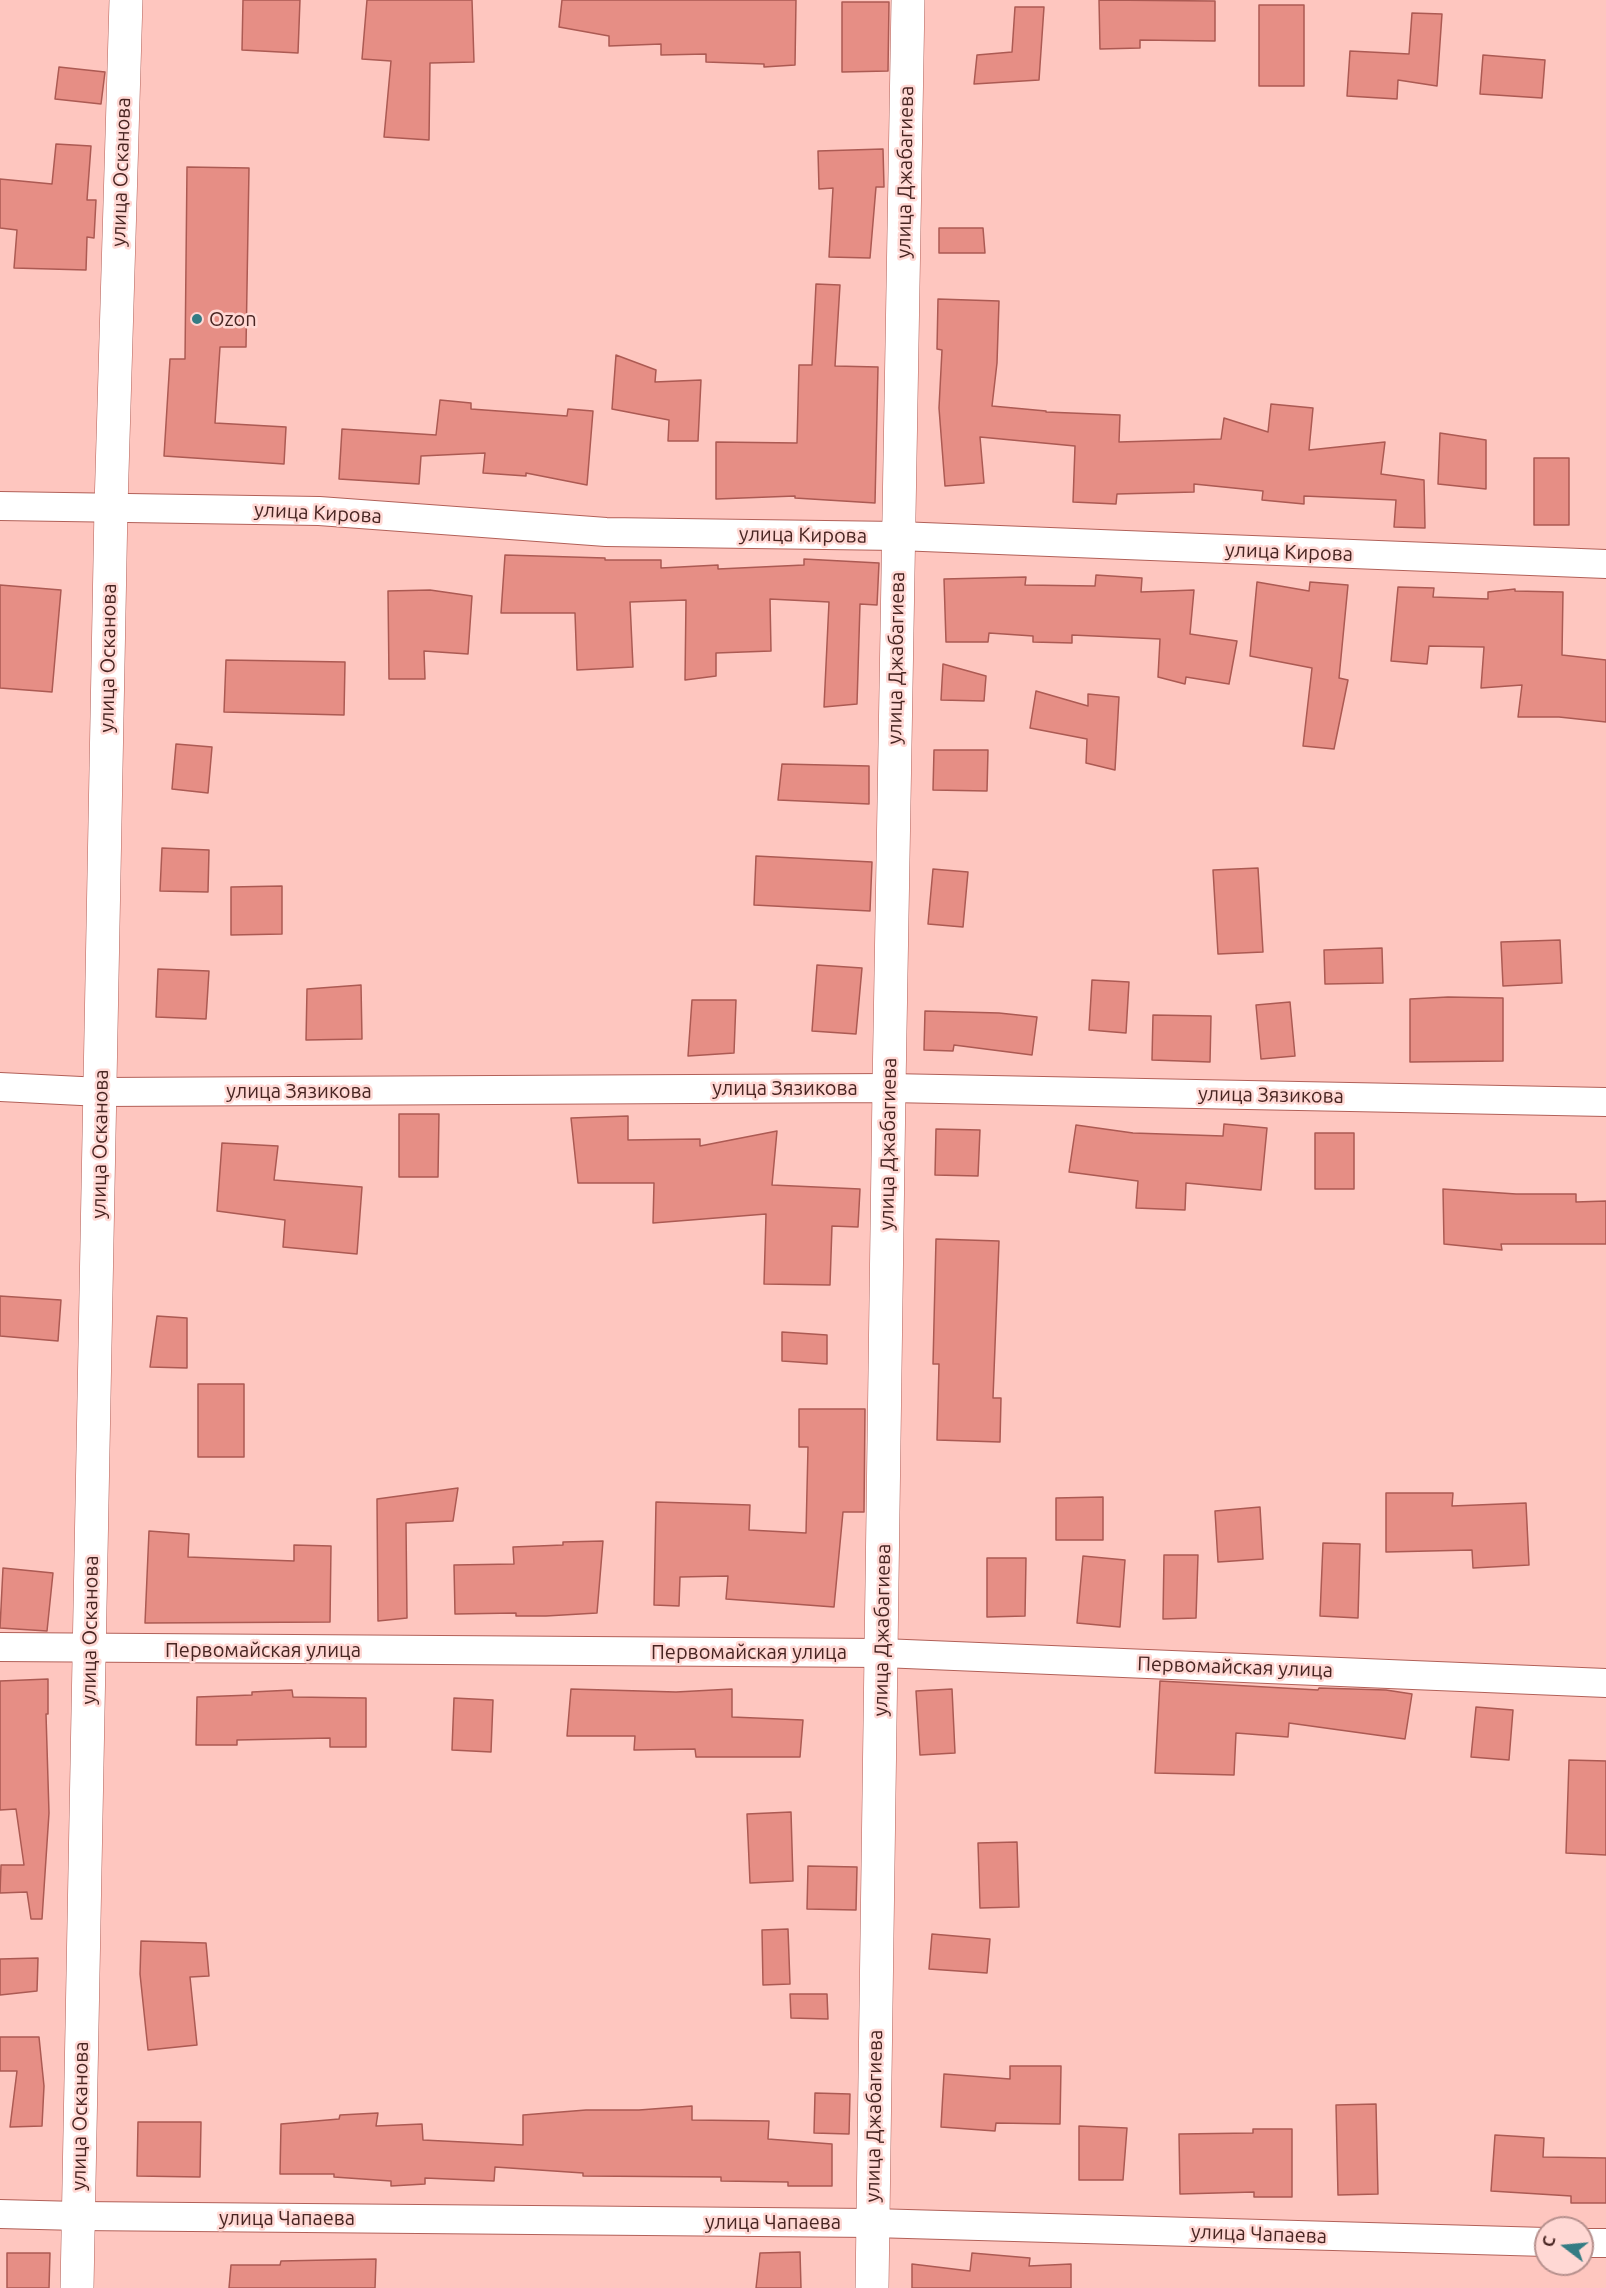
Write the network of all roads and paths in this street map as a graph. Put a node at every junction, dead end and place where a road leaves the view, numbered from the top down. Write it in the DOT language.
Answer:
graph roads {
  1 [pos="126,0"];
  2 [pos="908,0"];
  3 [pos="0,506"];
  4 [pos="111,507"];
  5 [pos="898,536"];
  6 [pos="1606,564"];
  7 [pos="0,1088"];
  8 [pos="889,1088"];
  9 [pos="101,1092"];
  10 [pos="1606,1102"];
  11 [pos="0,1647"];
  12 [pos="90,1649"];
  13 [pos="882,1653"];
  14 [pos="1606,1683"];
  15 [pos="0,2214"];
  16 [pos="78,2217"];
  17 [pos="872,2223"];
  18 [pos="1534,2242"];
  19 [pos="76,2288"];
  20 [pos="872,2288"];
  1 -- 4 [label="main road, улица Осканова"];
  2 -- 5 [label="main road, улица Джабагиева"];
  3 -- 4 [label="street, улица Кирова"];
  4 -- 5 [label="street, улица Кирова"];
  4 -- 9 [label="main road, улица Осканова"];
  5 -- 6 [label="street, улица Кирова"];
  5 -- 8 [label="main road, улица Джабагиева"];
  7 -- 9 [label="street, улица Зязикова"];
  8 -- 9 [label="street, улица Зязикова"];
  8 -- 10 [label="street, улица Зязикова"];
  8 -- 13 [label="main road, улица Джабагиева"];
  9 -- 12 [label="main road, улица Осканова"];
  11 -- 12 [label="street, Первомайская улица"];
  12 -- 13 [label="street, Первомайская улица"];
  12 -- 16 [label="main road, улица Осканова"];
  13 -- 14 [label="street, Первомайская улица"];
  13 -- 17 [label="main road, улица Джабагиева"];
  15 -- 16 [label="street, улица Чапаева"];
  16 -- 17 [label="street, улица Чапаева"];
  16 -- 19 [label="main road, улица Осканова"];
  17 -- 18 [label="street, улица Чапаева"];
  17 -- 20 [label="main road, улица Джабагиева"];
}
